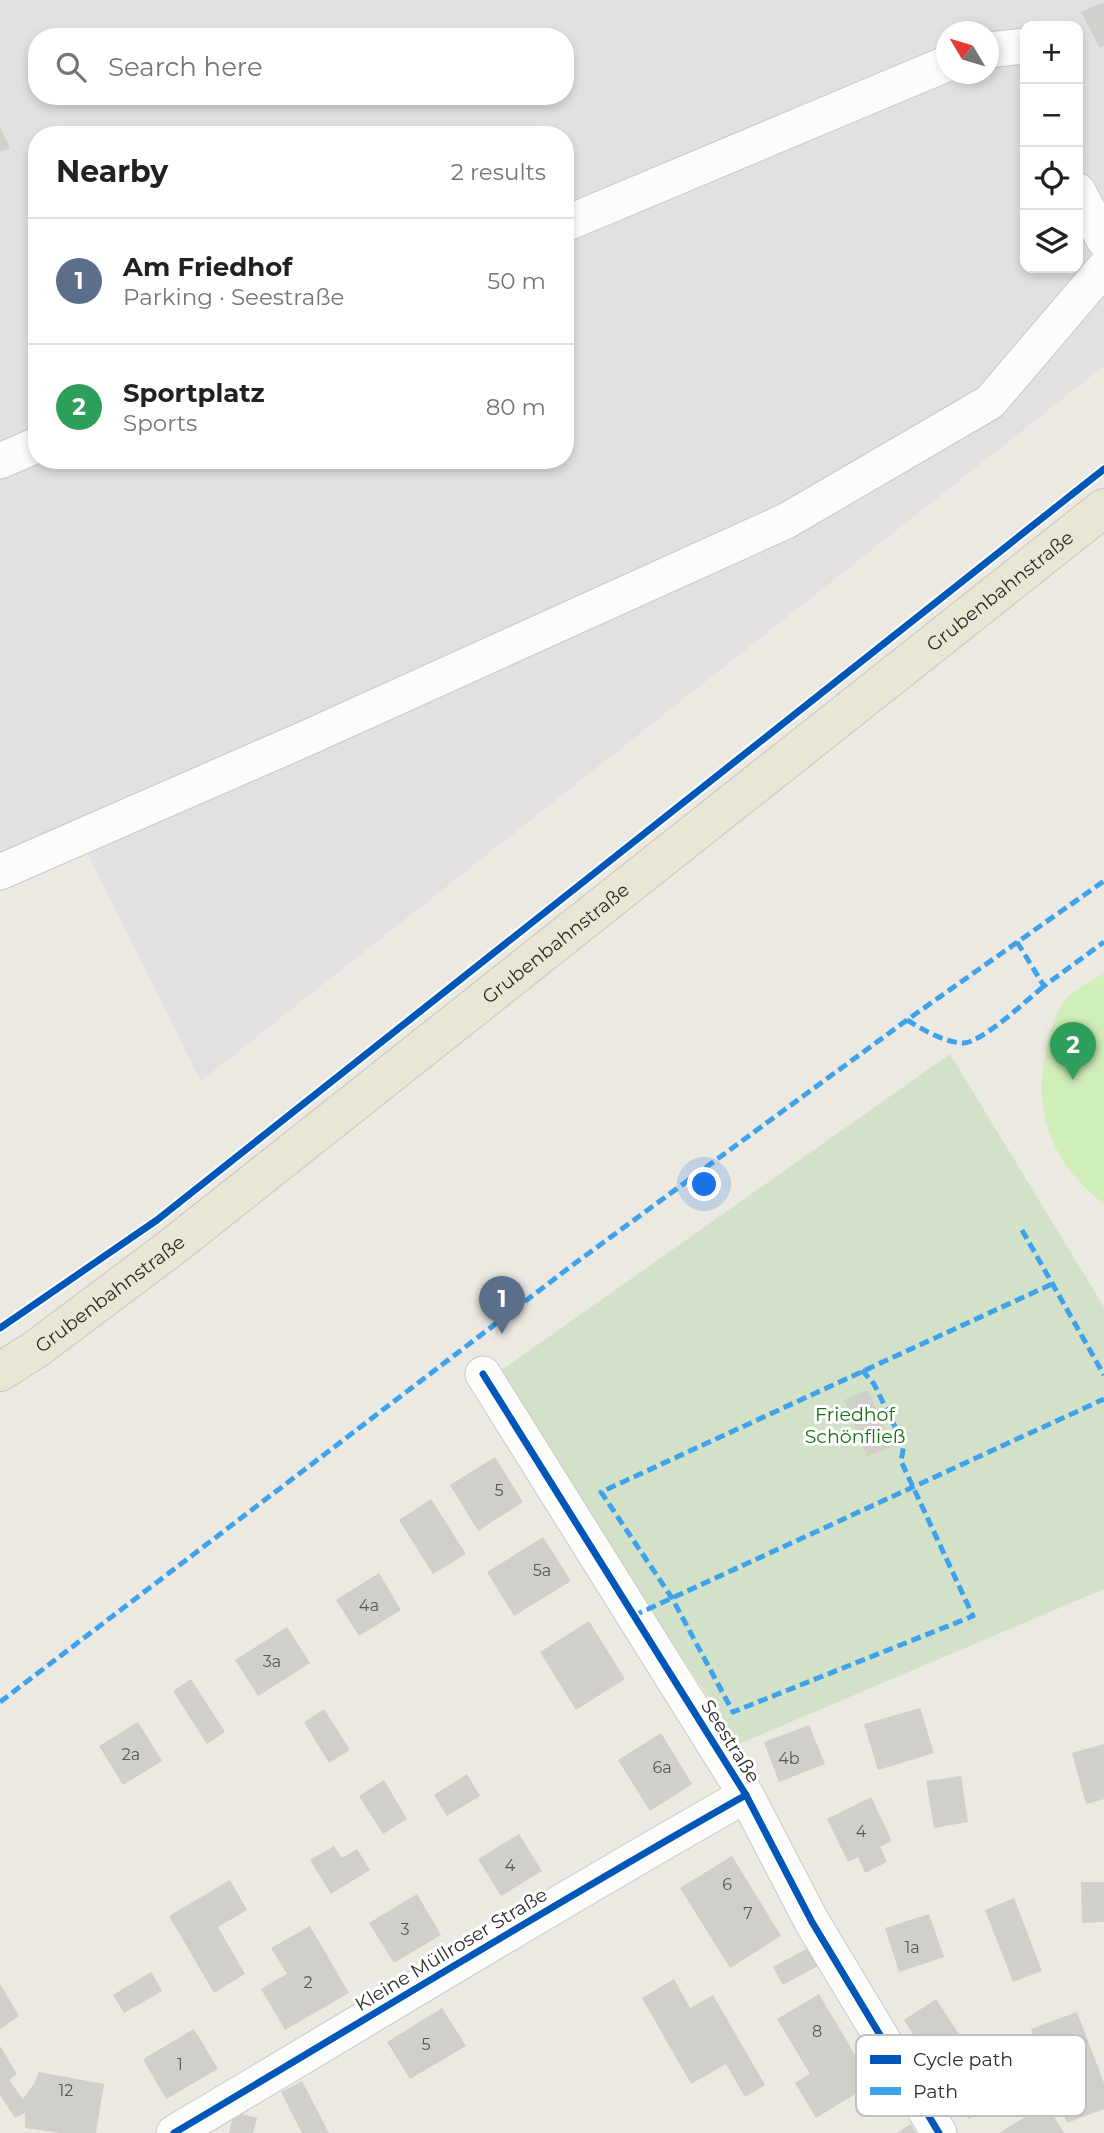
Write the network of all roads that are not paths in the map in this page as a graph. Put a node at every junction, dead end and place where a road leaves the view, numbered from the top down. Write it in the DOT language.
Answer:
graph roads {
  1 [pos="1020,47"];
  2 [pos="999,49"];
  3 [pos="936,69"];
  4 [pos="1083,200"];
  5 [pos="574,220"];
  6 [pos="1104,240"];
  7 [pos="1104,268"];
  8 [pos="28,449"];
  9 [pos="0,461"];
  10 [pos="1104,508"];
  11 [pos="0,872"];
  12 [pos="0,1372"];
  13 [pos="483,1374"];
  14 [pos="746,1795"];
  15 [pos="880,2035"];
  16 [pos="929,2116"];
  17 [pos="174,2133"];
  18 [pos="939,2133"];
  1 -- 2 [label="street"];
  3 -- 5 [label="street"];
  4 -- 6 [label="street"];
  7 -- 11 [label="street"];
  8 -- 9 [label="street"];
  10 -- 12 [label="main road, Grubenbahnstraße"];
  13 -- 14 [label="street, Seestraße"];
  14 -- 15 [label="street, Seestraße"];
  14 -- 17 [label="street, Kleine Müllroser Straße"];
  16 -- 18 [label="street, Seestraße"];
}
